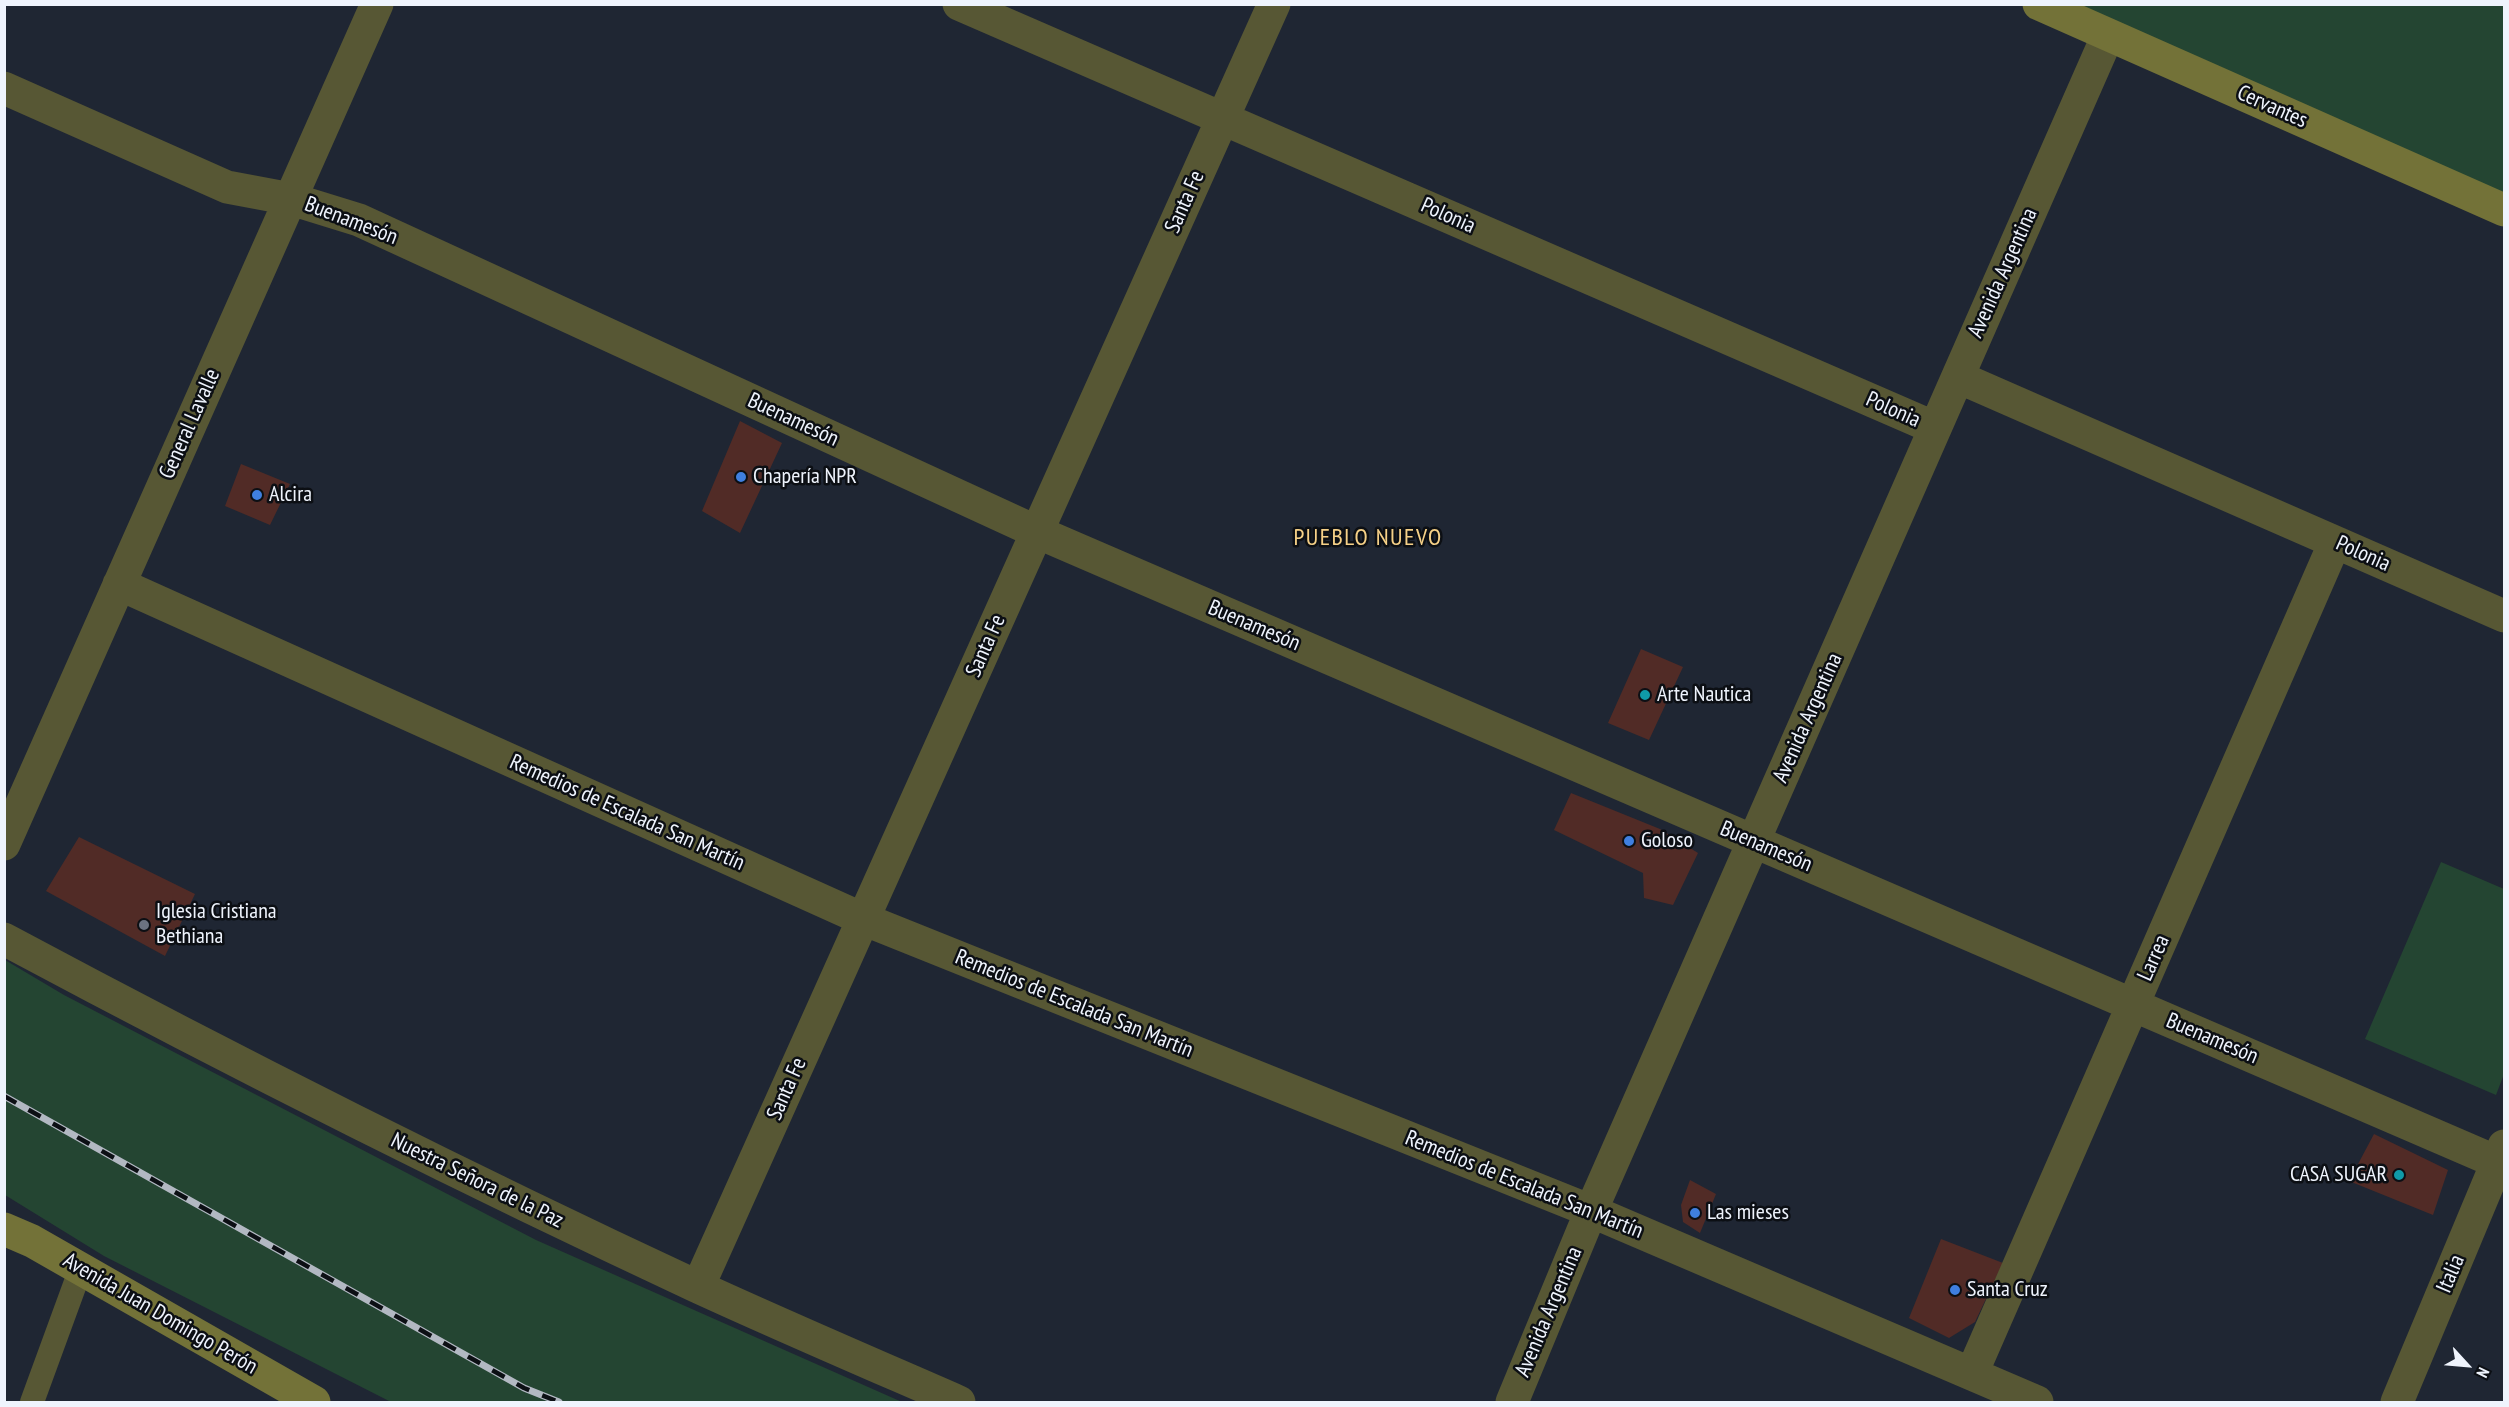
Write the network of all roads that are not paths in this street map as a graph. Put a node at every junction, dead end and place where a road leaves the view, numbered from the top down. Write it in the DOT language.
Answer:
graph roads {
  1 [pos="377,4"];
  2 [pos="959,4"];
  3 [pos="1274,4"];
  4 [pos="2039,4"];
  5 [pos="2108,35"];
  6 [pos="4,88"];
  7 [pos="1223,118"];
  8 [pos="291,199"];
  9 [pos="2505,210"];
  10 [pos="1958,377"];
  11 [pos="1935,428"];
  12 [pos="1037,532"];
  13 [pos="2335,542"];
  14 [pos="119,584"];
  15 [pos="2505,616"];
  16 [pos="1754,841"];
  17 [pos="4,844"];
  18 [pos="863,919"];
  19 [pos="4,939"];
  20 [pos="2133,1005"];
  21 [pos="2502,1158"];
  22 [pos="1591,1211"];
  23 [pos="4,1228"];
  24 [pos="81,1268"];
  25 [pos="698,1287"];
  26 [pos="1972,1373"];
  27 [pos="32,1402"];
  28 [pos="314,1402"];
  29 [pos="959,1402"];
  30 [pos="1512,1402"];
  31 [pos="2037,1402"];
  32 [pos="2397,1402"];
  1 -- 8 [label="street, General Lavalle"];
  2 -- 7 [label="street, Polonia"];
  3 -- 7 [label="street, Santa Fe"];
  4 -- 5 [label="main road, Cervantes"];
  5 -- 9 [label="main road, Cervantes"];
  5 -- 10 [label="street, Avenida Argentina"];
  6 -- 8 [label="street, Buenamesón"];
  7 -- 11 [label="street, Polonia"];
  7 -- 12 [label="street, Santa Fe"];
  8 -- 12 [label="street, Buenamesón"];
  8 -- 14 [label="street, General Lavalle"];
  10 -- 11 [label="street, Avenida Argentina"];
  10 -- 13 [label="street, Polonia"];
  11 -- 16 [label="street, Avenida Argentina"];
  12 -- 16 [label="street, Buenamesón"];
  12 -- 18 [label="street, Santa Fe"];
  13 -- 15 [label="street, Polonia"];
  13 -- 20 [label="street, Larrea"];
  14 -- 17 [label="street, General Lavalle"];
  14 -- 18 [label="street, Remedios de Escalada San Martín"];
  16 -- 20 [label="street, Buenamesón"];
  16 -- 22 [label="street, Avenida Argentina"];
  18 -- 22 [label="street, Remedios de Escalada San Martín"];
  18 -- 25 [label="street, Santa Fe"];
  19 -- 25 [label="street, Nuestra Señora de la Paz"];
  20 -- 21 [label="street, Buenamesón"];
  20 -- 26 [label="street, Larrea"];
  21 -- 32 [label="street, Italia"];
  22 -- 26 [label="street, Remedios de Escalada San Martín"];
  22 -- 30 [label="street, Avenida Argentina"];
  23 -- 24 [label="main road, Avenida Juan Domingo Perón"];
  24 -- 27 [label="lane"];
  24 -- 28 [label="main road, Avenida Juan Domingo Perón"];
  25 -- 29 [label="street, Nuestra Señora de la Paz"];
  26 -- 31 [label="street, Remedios de Escalada San Martín"];
}
